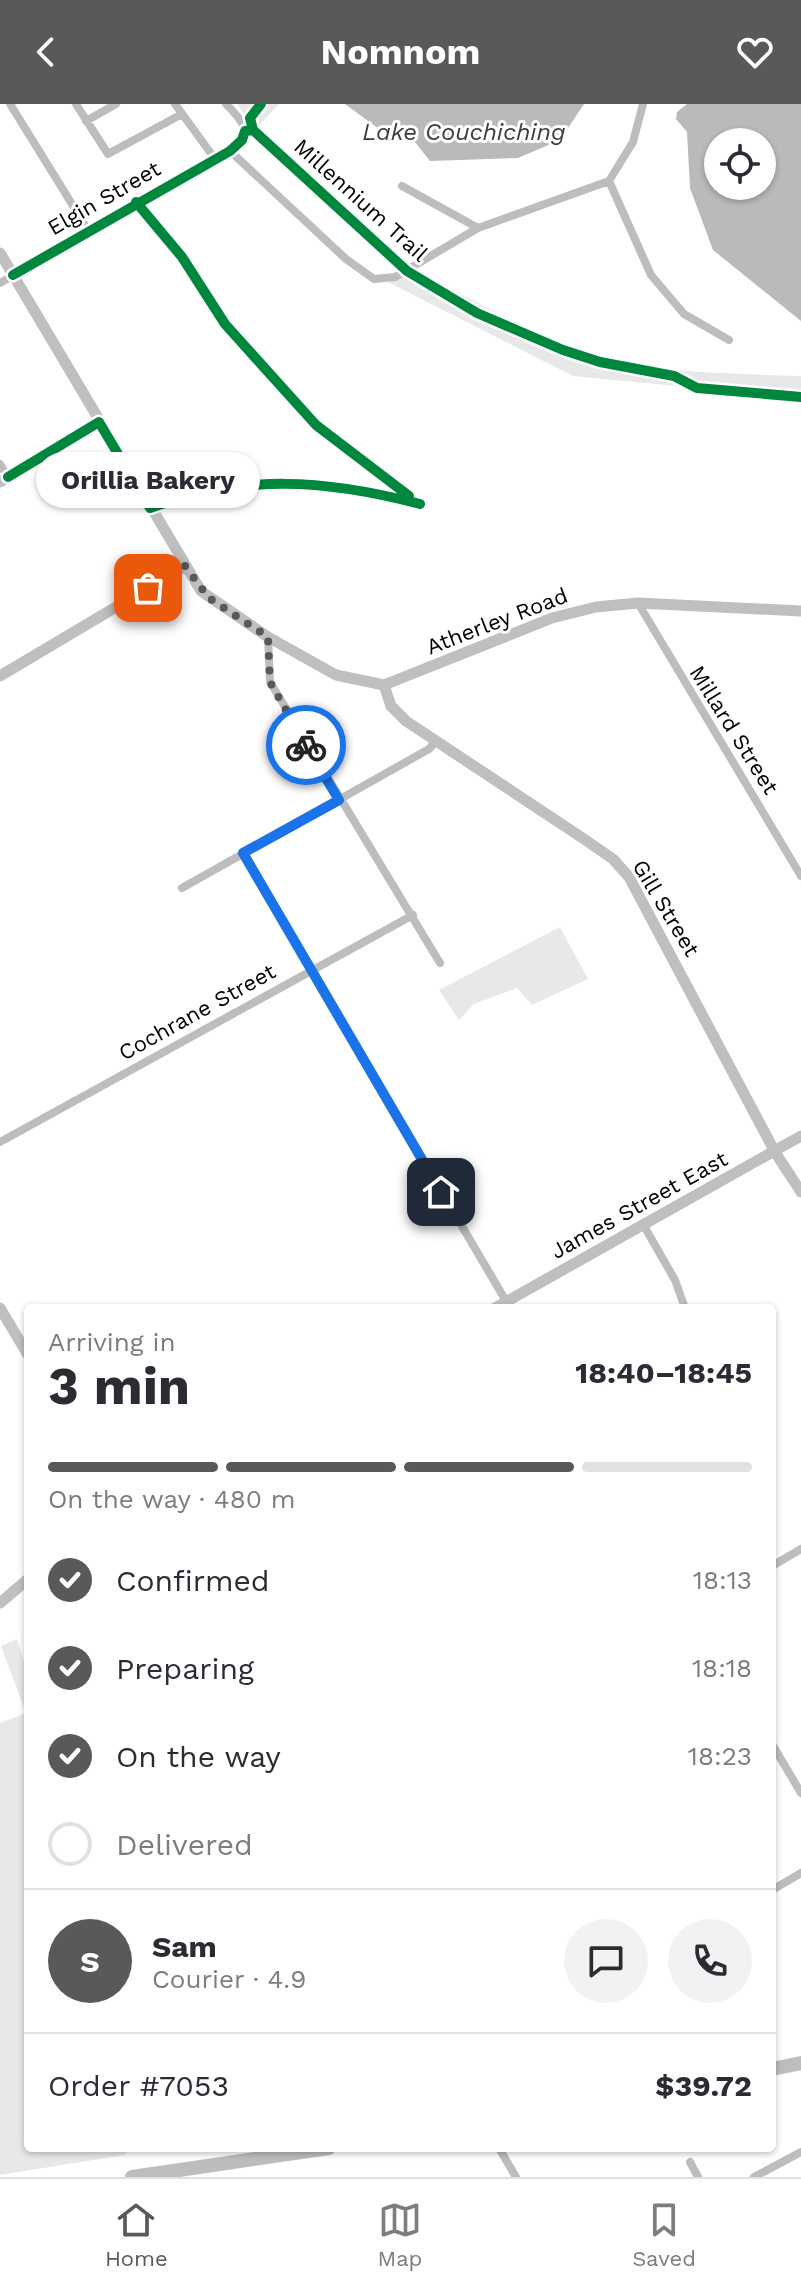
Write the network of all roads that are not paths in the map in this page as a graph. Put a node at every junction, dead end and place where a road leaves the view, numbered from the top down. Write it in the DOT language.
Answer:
graph roads {
  1 [pos="10,104"];
  2 [pos="76,104"];
  3 [pos="116,104"];
  4 [pos="175,104"];
  5 [pos="226,104"];
  6 [pos="643,104"];
  7 [pos="182,114"];
  8 [pos="86,121"];
  9 [pos="230,151"];
  10 [pos="215,159"];
  11 [pos="609,181"];
  12 [pos="402,186"];
  13 [pos="478,228"];
  14 [pos="88,230"];
  15 [pos="0,253"];
  16 [pos="13,275"];
  17 [pos="0,283"];
  18 [pos="729,340"];
  19 [pos="99,422"];
  20 [pos="0,464"];
  21 [pos="4,480"];
  22 [pos="185,566"];
  23 [pos="638,603"];
  24 [pos="801,611"];
  25 [pos="268,637"];
  26 [pos="0,676"];
  27 [pos="384,685"];
  28 [pos="436,741"];
  29 [pos="339,800"];
  30 [pos="243,853"];
  31 [pos="801,876"];
  32 [pos="182,888"];
  33 [pos="413,915"];
  34 [pos="440,963"];
  35 [pos="310,970"];
  36 [pos="801,1136"];
  37 [pos="0,1142"];
  38 [pos="775,1152"];
  39 [pos="801,1192"];
  40 [pos="644,1226"];
  41 [pos="503,1304"];
  42 [pos="508,1304"];
  43 [pos="684,1304"];
  44 [pos="0,1308"];
  45 [pos="24,1348"];
  46 [pos="801,1549"];
  47 [pos="776,1564"];
  48 [pos="24,1582"];
  49 [pos="0,1603"];
  50 [pos="776,1751"];
  51 [pos="801,1793"];
  52 [pos="801,1873"];
  53 [pos="776,1888"];
  54 [pos="801,2063"];
  55 [pos="776,2068"];
  56 [pos="302,2152"];
  57 [pos="501,2152"];
  58 [pos="801,2152"];
  59 [pos="690,2162"];
  60 [pos="132,2177"];
  61 [pos="516,2177"];
  62 [pos="698,2177"];
  63 [pos="754,2177"];
  1 -- 14 [label="street"];
  2 -- 8 [label="street"];
  3 -- 8 [label="street"];
  4 -- 7 [label="street"];
  5 -- 9 [label="street"];
  6 -- 11 [label="street"];
  7 -- 8 [label="street"];
  7 -- 10 [label="street"];
  9 -- 10 [label="street, Elgin Street"];
  9 -- 13 [label="street"];
  10 -- 14 [label="street, Elgin Street"];
  11 -- 13 [label="street"];
  11 -- 18 [label="street"];
  12 -- 13 [label="street"];
  14 -- 16 [label="street, Elgin Street"];
  15 -- 16 [label="main road"];
  16 -- 17 [label="street, Elgin Street"];
  16 -- 19 [label="main road"];
  19 -- 21 [label="main road"];
  19 -- 22 [label="main road"];
  20 -- 21 [label="street"];
  22 -- 25 [label="main road"];
  22 -- 26 [label="main road"];
  23 -- 24 [label="main road, Atherley Road"];
  23 -- 27 [label="main road, Atherley Road"];
  23 -- 31 [label="street, Millard Street"];
  25 -- 27 [label="main road"];
  25 -- 29 [label="street"];
  27 -- 28 [label="main road, Gill Street"];
  28 -- 29 [label="street"];
  28 -- 38 [label="main road, Gill Street"];
  29 -- 30 [label="street"];
  29 -- 33 [label="street"];
  30 -- 32 [label="street"];
  30 -- 35 [label="street"];
  33 -- 34 [label="street"];
  33 -- 35 [label="street, Cochrane Street"];
  35 -- 37 [label="street, Cochrane Street"];
  35 -- 41 [label="street"];
  36 -- 38 [label="main road, James Street East"];
  38 -- 39 [label="main road, Gill Street"];
  38 -- 40 [label="main road, James Street East"];
  40 -- 42 [label="main road, James Street East"];
  40 -- 43 [label="street"];
  44 -- 45 [label="main road"];
  46 -- 47 [label="street"];
  48 -- 49 [label="main road"];
  50 -- 51 [label="street"];
  52 -- 53 [label="street"];
  54 -- 55 [label="highway"];
  56 -- 60 [label="highway"];
  57 -- 61 [label="street"];
  58 -- 63 [label="street"];
  59 -- 62 [label="street"];
}
